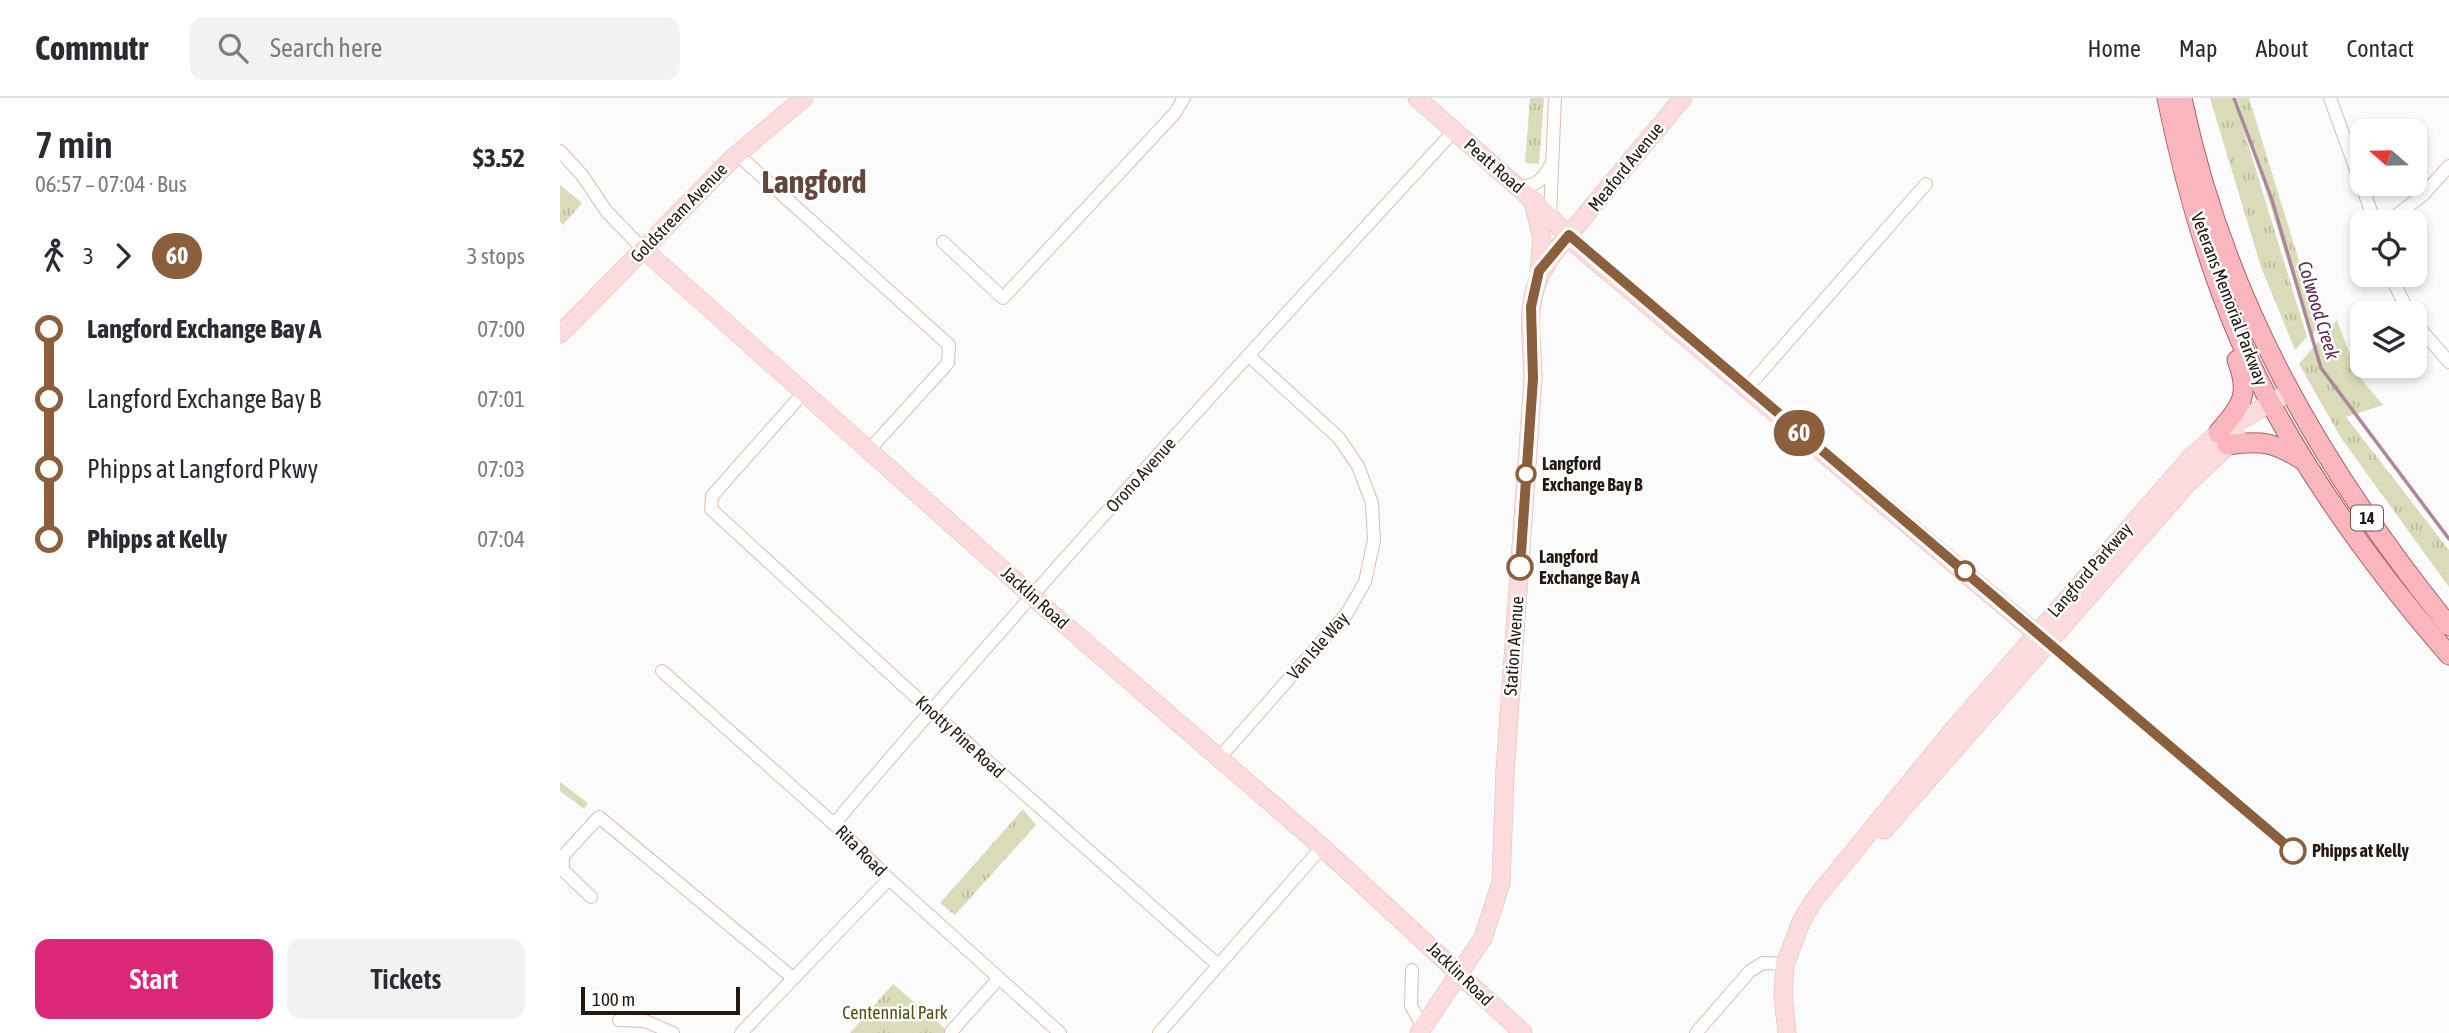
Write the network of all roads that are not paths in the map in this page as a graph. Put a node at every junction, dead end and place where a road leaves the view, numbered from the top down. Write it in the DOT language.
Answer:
graph roads {
  1 [pos="804,98"];
  2 [pos="1184,98"];
  3 [pos="1416,98"];
  4 [pos="1555,98"];
  5 [pos="1683,98"];
  6 [pos="2165,98"];
  7 [pos="2182,98"];
  8 [pos="2330,98"];
  9 [pos="1454,131"];
  10 [pos="560,151"];
  11 [pos="737,154"];
  12 [pos="1550,166"];
  13 [pos="2449,166"];
  14 [pos="1926,184"];
  15 [pos="1517,186"];
  16 [pos="1533,201"];
  17 [pos="2371,210"];
  18 [pos="2404,210"];
  19 [pos="1550,216"];
  20 [pos="1569,235"];
  21 [pos="943,242"];
  22 [pos="643,249"];
  23 [pos="1539,271"];
  24 [pos="560,334"];
  25 [pos="2427,337"];
  26 [pos="1248,355"];
  27 [pos="2449,362"];
  28 [pos="1747,388"];
  29 [pos="805,391"];
  30 [pos="2291,399"];
  31 [pos="2274,409"];
  32 [pos="2223,439"];
  33 [pos="870,449"];
  34 [pos="2305,462"];
  35 [pos="1033,597"];
  36 [pos="2449,626"];
  37 [pos="2042,638"];
  38 [pos="2449,655"];
  39 [pos="662,671"];
  40 [pos="930,710"];
  41 [pos="1221,756"];
  42 [pos="834,824"];
  43 [pos="1322,846"];
  44 [pos="889,879"];
  45 [pos="591,897"];
  46 [pos="1785,964"];
  47 [pos="1218,965"];
  48 [pos="1412,970"];
  49 [pos="1458,973"];
  50 [pos="793,978"];
  51 [pos="998,979"];
  52 [pos="619,1020"];
  53 [pos="1421,1029"];
  54 [pos="951,1032"];
  55 [pos="673,1033"];
  56 [pos="741,1033"];
  57 [pos="1060,1033"];
  58 [pos="1159,1033"];
  59 [pos="1524,1033"];
  60 [pos="1696,1033"];
  61 [pos="1787,1033"];
  1 -- 11 [label="main road, Goldstream Avenue"];
  2 -- 21 [label="street"];
  3 -- 9 [label="main road, Peatt Road"];
  4 -- 12 [label="street"];
  5 -- 20 [label="main road, Meaford Avenue"];
  6 -- 31 [label="main road, Veterans Memorial Parkway / 14"];
  6 -- 32 [label="main road"];
  7 -- 30 [label="main road, Veterans Memorial Parkway / 14"];
  8 -- 17 [label="street"];
  9 -- 15 [label="main road, Peatt Road"];
  9 -- 26 [label="street, Orono Avenue"];
  10 -- 22 [label="street, Jacklin Road"];
  11 -- 22 [label="main road, Goldstream Avenue"];
  11 -- 33 [label="street"];
  12 -- 15 [label="street"];
  12 -- 19 [label="street"];
  13 -- 18 [label="street"];
  14 -- 28 [label="street"];
  15 -- 16 [label="main road, Peatt Road"];
  16 -- 19 [label="main road, Peatt Road"];
  16 -- 23 [label="main road"];
  19 -- 20 [label="main road, Peatt Road"];
  20 -- 23 [label="main road, Station Avenue"];
  20 -- 28 [label="main road, Peatt Road"];
  22 -- 24 [label="main road, Goldstream Avenue"];
  22 -- 29 [label="main road, Jacklin Road"];
  23 -- 49 [label="main road, Station Avenue"];
  25 -- 27 [label="street"];
  26 -- 35 [label="street, Orono Avenue"];
  26 -- 41 [label="street, Van Isle Way"];
  28 -- 37 [label="main road, Peatt Road"];
  29 -- 33 [label="main road, Jacklin Road"];
  29 -- 40 [label="street, Knotty Pine Road"];
  30 -- 31 [label="main road, Langford Parkway"];
  30 -- 36 [label="main road, Veterans Memorial Parkway / 14"];
  31 -- 32 [label="main road, Langford Parkway"];
  31 -- 34 [label="main road, Veterans Memorial Parkway / 14"];
  32 -- 34 [label="main road"];
  32 -- 37 [label="main road, Langford Parkway"];
  33 -- 35 [label="main road, Jacklin Road"];
  34 -- 38 [label="main road, Veterans Memorial Parkway / 14"];
  35 -- 40 [label="street, Orono Avenue"];
  35 -- 41 [label="main road, Jacklin Road"];
  37 -- 46 [label="main road, Langford Parkway"];
  39 -- 42 [label="street, Rita Road"];
  40 -- 42 [label="street, Orono Avenue"];
  40 -- 47 [label="street, Knotty Pine Road"];
  41 -- 43 [label="main road, Jacklin Road"];
  42 -- 44 [label="street, Rita Road"];
  43 -- 47 [label="street"];
  43 -- 49 [label="main road, Jacklin Road"];
  44 -- 50 [label="street"];
  44 -- 51 [label="street, Rita Road"];
  45 -- 50 [label="street"];
  46 -- 60 [label="street"];
  46 -- 61 [label="main road, Langford Parkway"];
  47 -- 58 [label="street"];
  48 -- 53 [label="street"];
  49 -- 53 [label="main road, Station Avenue"];
  49 -- 59 [label="main road, Jacklin Road"];
  50 -- 56 [label="street"];
  51 -- 54 [label="street"];
  51 -- 57 [label="street, Rita Road"];
  52 -- 55 [label="street"];
}
